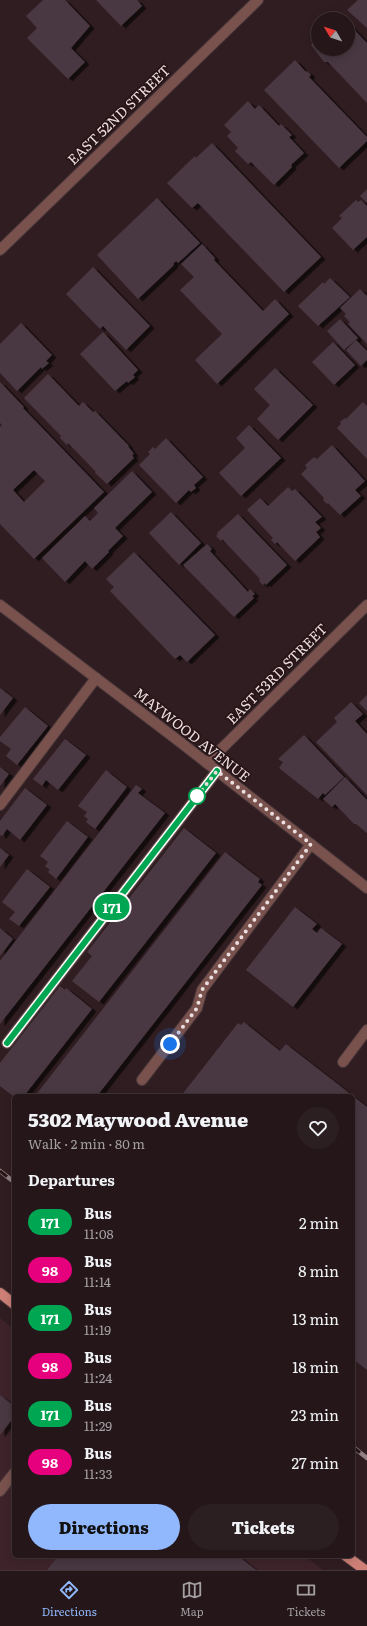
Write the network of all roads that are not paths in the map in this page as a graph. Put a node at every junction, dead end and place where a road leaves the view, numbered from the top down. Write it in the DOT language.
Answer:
graph roads {
  1 [pos="258,0"];
  2 [pos="0,250"];
  3 [pos="0,605"];
  4 [pos="367,605"];
  5 [pos="96,678"];
  6 [pos="206,763"];
  7 [pos="217,771"];
  8 [pos="0,805"];
  9 [pos="311,844"];
  10 [pos="367,888"];
  11 [pos="367,1030"];
  12 [pos="7,1043"];
  13 [pos="343,1062"];
  14 [pos="142,1080"];
  15 [pos="0,1293"];
  16 [pos="12,1302"];
  17 [pos="12,1476"];
  18 [pos="0,1491"];
  19 [pos="349,1558"];
  20 [pos="365,1570"];
  1 -- 2 [label="street, EAST 52ND STREET"];
  3 -- 5 [label="street, MAYWOOD AVENUE"];
  4 -- 6 [label="street, EAST 53RD STREET"];
  5 -- 6 [label="street, MAYWOOD AVENUE"];
  5 -- 8 [label="street"];
  6 -- 7 [label="street, MAYWOOD AVENUE"];
  7 -- 9 [label="street, MAYWOOD AVENUE"];
  7 -- 12 [label="street"];
  9 -- 10 [label="street, MAYWOOD AVENUE"];
  9 -- 14 [label="street"];
  11 -- 13 [label="street"];
  15 -- 16 [label="main road"];
  17 -- 18 [label="street"];
  19 -- 20 [label="main road"];
}
